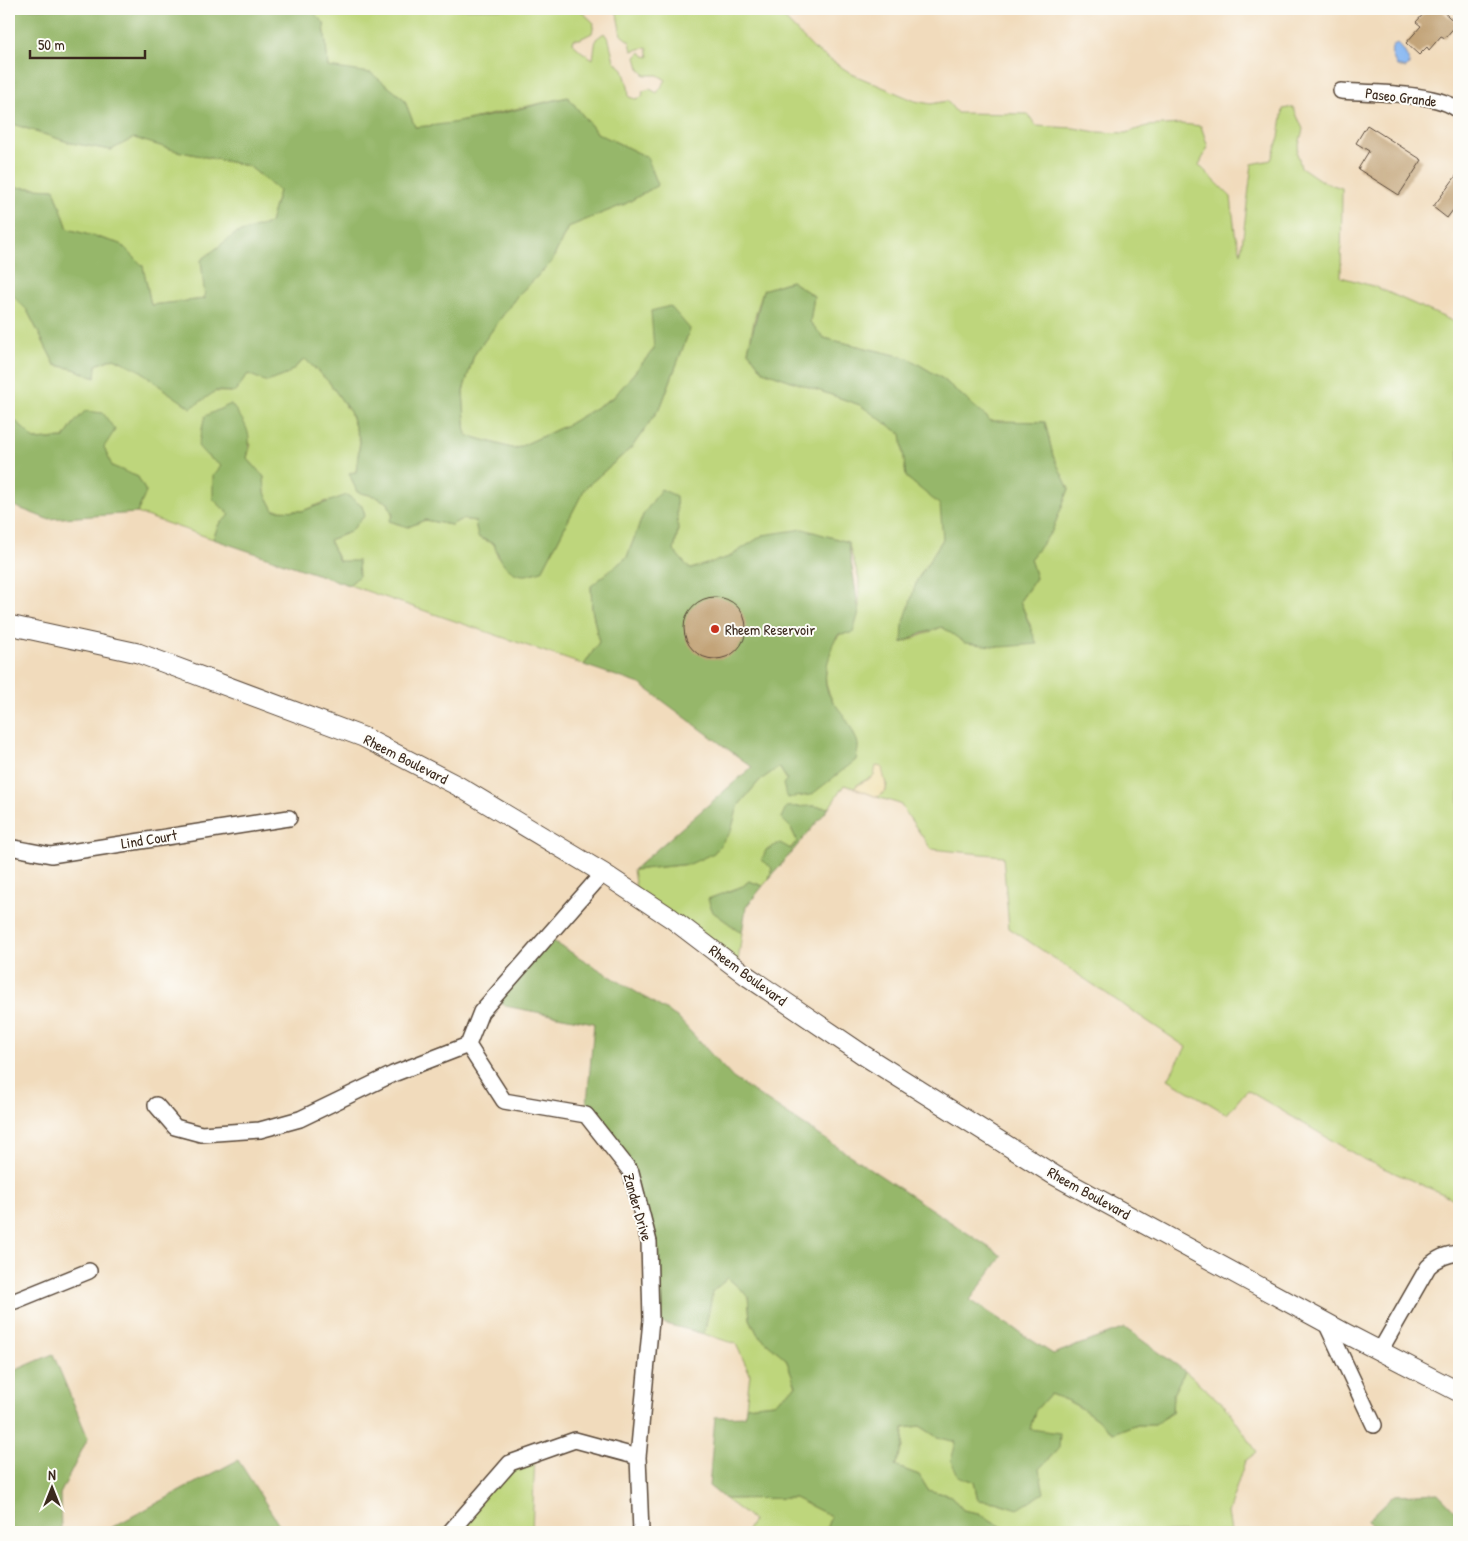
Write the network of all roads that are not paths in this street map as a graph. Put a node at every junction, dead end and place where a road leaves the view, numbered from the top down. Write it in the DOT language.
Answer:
graph roads {
  1 [pos="1340,91"];
  2 [pos="1458,104"];
  3 [pos="9,625"];
  4 [pos="288,818"];
  5 [pos="9,847"];
  6 [pos="603,873"];
  7 [pos="468,1046"];
  8 [pos="156,1105"];
  9 [pos="1459,1253"];
  10 [pos="89,1271"];
  11 [pos="9,1301"];
  12 [pos="1326,1323"];
  13 [pos="1380,1351"];
  14 [pos="1459,1392"];
  15 [pos="1374,1425"];
  16 [pos="638,1457"];
  17 [pos="450,1532"];
  18 [pos="641,1532"];
  1 -- 2 [label="street, Paseo Grande"];
  3 -- 6 [label="street, Rheem Boulevard"];
  4 -- 5 [label="street, Lind Court"];
  6 -- 7 [label="street"];
  6 -- 12 [label="street, Rheem Boulevard"];
  7 -- 8 [label="street"];
  7 -- 16 [label="street, Zander Drive"];
  9 -- 13 [label="street"];
  10 -- 11 [label="street"];
  12 -- 13 [label="street, Rheem Boulevard"];
  12 -- 15 [label="street"];
  13 -- 14 [label="street, Rheem Boulevard"];
  16 -- 17 [label="street"];
  16 -- 18 [label="street, Zander Drive"];
}
